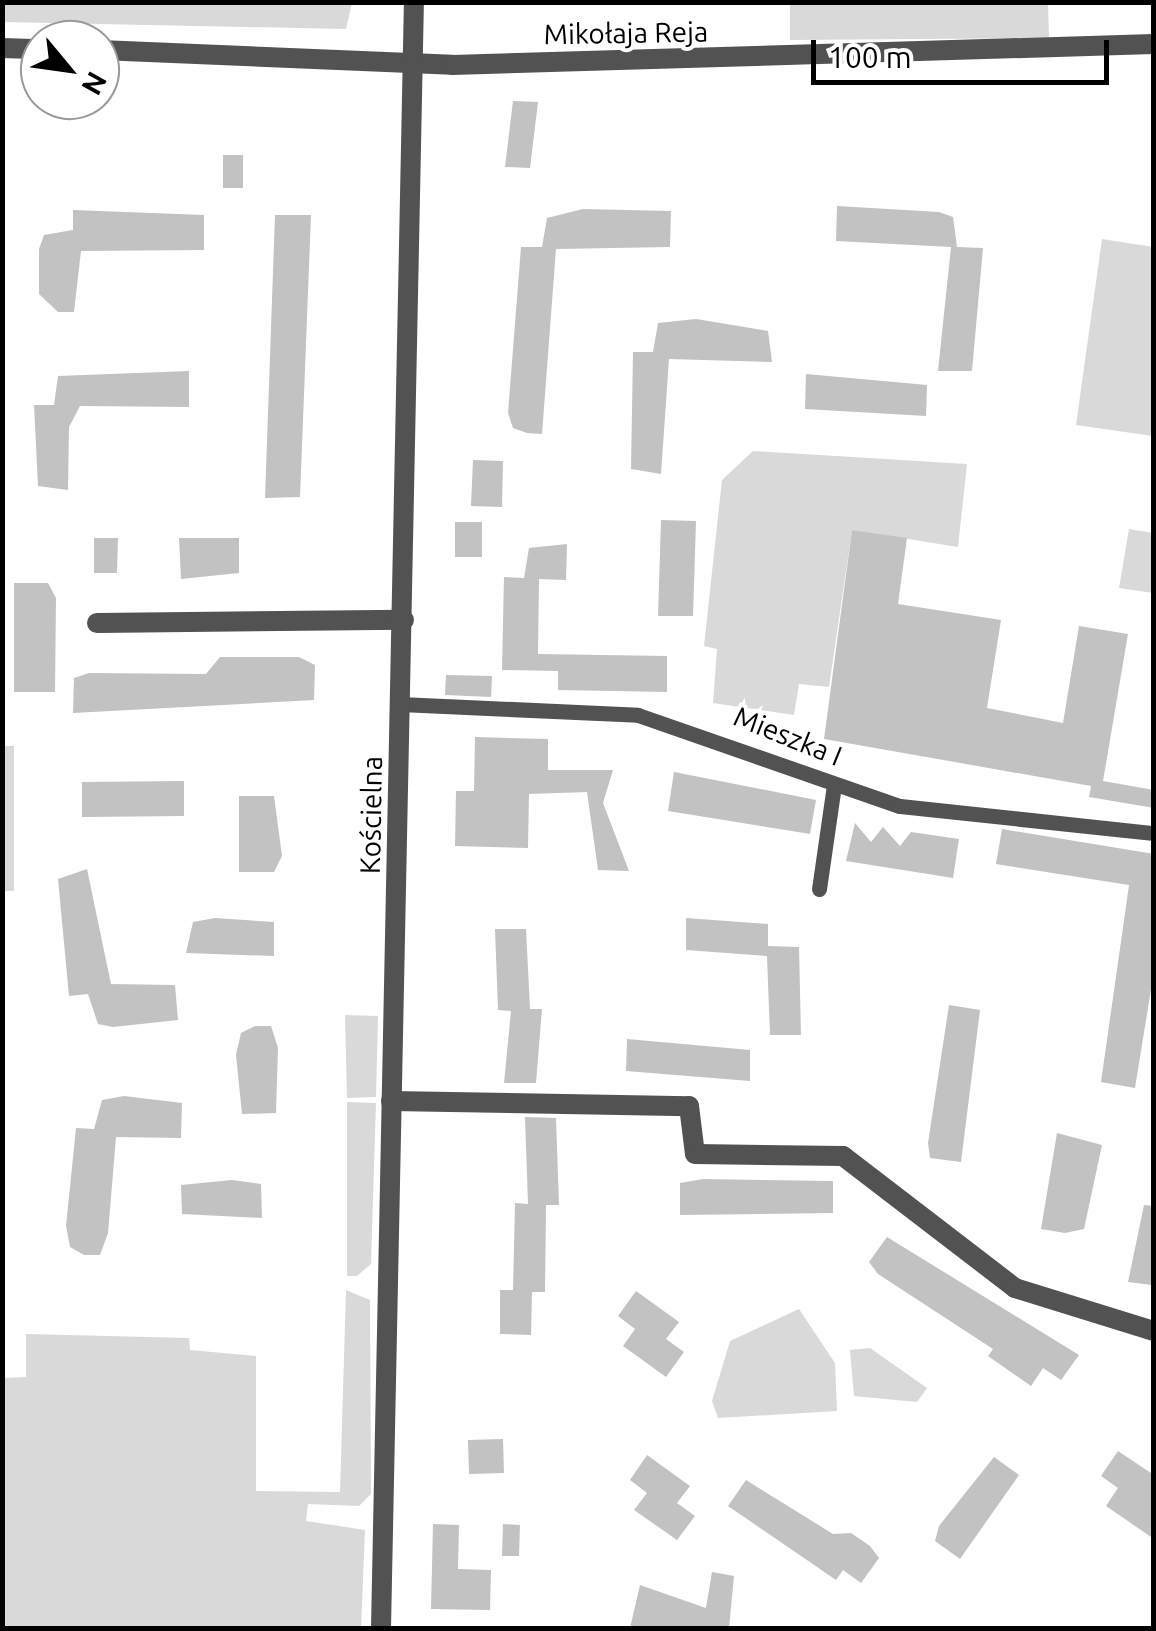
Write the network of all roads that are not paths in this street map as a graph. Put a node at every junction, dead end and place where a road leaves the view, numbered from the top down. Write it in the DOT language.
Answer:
graph roads {
  1 [pos="414,2"];
  2 [pos="1154,44"];
  3 [pos="120,51"];
  4 [pos="414,64"];
  5 [pos="404,620"];
  6 [pos="97,623"];
  7 [pos="400,704"];
  8 [pos="834,785"];
  9 [pos="1154,832"];
  10 [pos="818,889"];
  11 [pos="391,1101"];
  12 [pos="1154,1331"];
  13 [pos="381,1628"];
  1 -- 4 [label="street, Kościelna"];
  2 -- 4 [label="street, Mikołaja Reja"];
  3 -- 4 [label="street, Mikołaja Reja"];
  4 -- 5 [label="street, Kościelna"];
  5 -- 6 [label="street"];
  5 -- 7 [label="street, Kościelna"];
  7 -- 8 [label="street, Mieszka I"];
  7 -- 11 [label="street, Kościelna"];
  8 -- 9 [label="street, Mieszka I"];
  8 -- 10 [label="street"];
  11 -- 12 [label="street"];
  11 -- 13 [label="street, Kościelna"];
}
